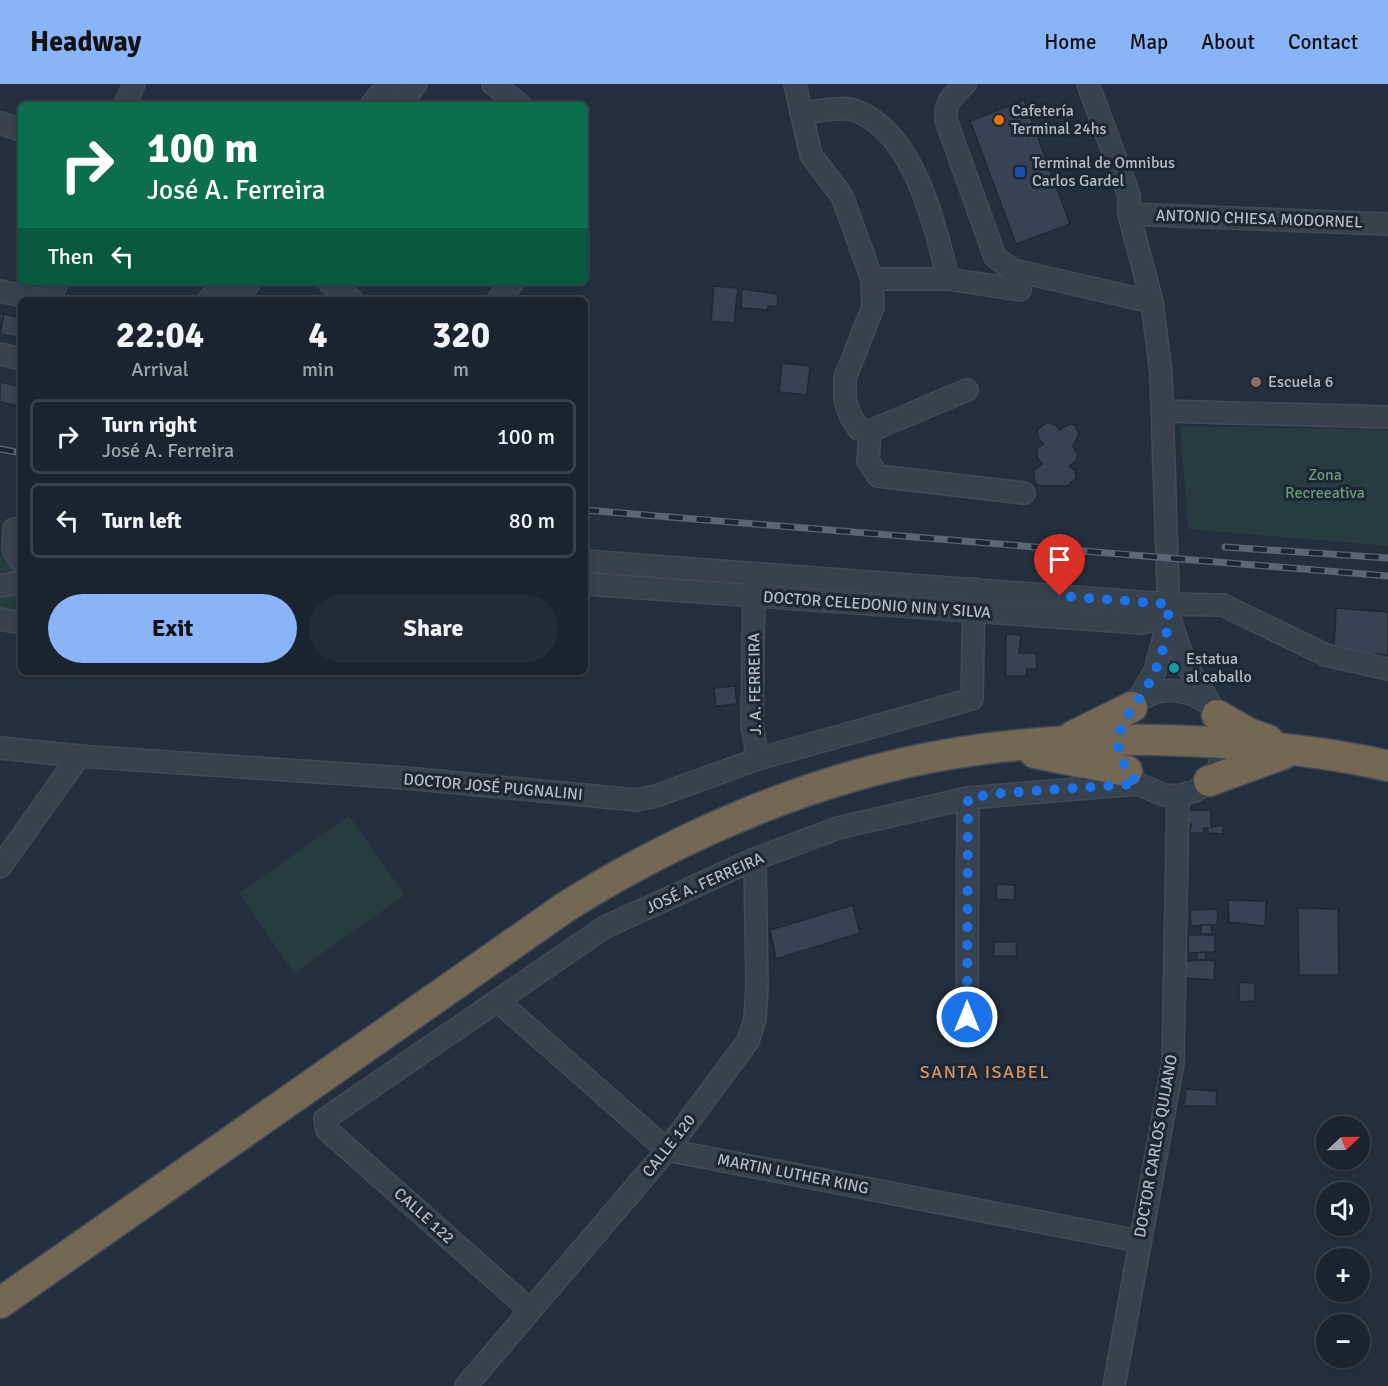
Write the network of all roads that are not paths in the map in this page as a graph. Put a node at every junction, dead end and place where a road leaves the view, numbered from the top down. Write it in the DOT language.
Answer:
graph roads {
  1 [pos="134,84"];
  2 [pos="388,84"];
  3 [pos="416,84"];
  4 [pos="494,84"];
  5 [pos="795,84"];
  6 [pos="965,84"];
  7 [pos="1073,84"];
  8 [pos="1088,84"];
  9 [pos="126,102"];
  10 [pos="373,102"];
  11 [pos="401,102"];
  12 [pos="516,102"];
  13 [pos="801,113"];
  14 [pos="0,123"];
  15 [pos="18,129"];
  16 [pos="1129,214"];
  17 [pos="1388,224"];
  18 [pos="872,279"];
  19 [pos="948,279"];
  20 [pos="222,285"];
  21 [pos="248,285"];
  22 [pos="333,285"];
  23 [pos="510,285"];
  24 [pos="1020,290"];
  25 [pos="0,291"];
  26 [pos="27,297"];
  27 [pos="212,297"];
  28 [pos="238,297"];
  29 [pos="348,297"];
  30 [pos="500,297"];
  31 [pos="1152,302"];
  32 [pos="0,354"];
  33 [pos="18,358"];
  34 [pos="967,390"];
  35 [pos="1162,411"];
  36 [pos="1388,417"];
  37 [pos="870,431"];
  38 [pos="1024,493"];
  39 [pos="17,525"];
  40 [pos="0,546"];
  41 [pos="18,556"];
  42 [pos="588,561"];
  43 [pos="754,573"];
  44 [pos="18,583"];
  45 [pos="588,584"];
  46 [pos="0,586"];
  47 [pos="974,589"];
  48 [pos="754,597"];
  49 [pos="1168,611"];
  50 [pos="973,612"];
  51 [pos="0,619"];
  52 [pos="18,622"];
  53 [pos="1388,669"];
  54 [pos="1135,704"];
  55 [pos="1212,709"];
  56 [pos="1118,739"];
  57 [pos="1062,741"];
  58 [pos="1225,744"];
  59 [pos="1005,747"];
  60 [pos="0,748"];
  61 [pos="1297,750"];
  62 [pos="79,756"];
  63 [pos="758,759"];
  64 [pos="1388,766"];
  65 [pos="1133,778"];
  66 [pos="1209,781"];
  67 [pos="1178,796"];
  68 [pos="968,798"];
  69 [pos="755,859"];
  70 [pos="0,867"];
  71 [pos="498,1001"];
  72 [pos="967,1017"];
  73 [pos="325,1119"];
  74 [pos="668,1150"];
  75 [pos="1139,1241"];
  76 [pos="0,1303"];
  77 [pos="530,1310"];
  78 [pos="466,1386"];
  79 [pos="1114,1386"];
  1 -- 9 [label="street"];
  2 -- 10 [label="street"];
  3 -- 11 [label="street"];
  4 -- 12 [label="street"];
  5 -- 13 [label="street"];
  6 -- 31 [label="street"];
  7 -- 16 [label="street"];
  8 -- 16 [label="street"];
  13 -- 18 [label="street"];
  13 -- 19 [label="street"];
  14 -- 15 [label="street"];
  16 -- 17 [label="street, ANTONIO CHIESA MODORNEL"];
  16 -- 31 [label="street"];
  18 -- 19 [label="street"];
  18 -- 37 [label="street"];
  19 -- 24 [label="street"];
  20 -- 27 [label="street"];
  21 -- 28 [label="street"];
  22 -- 29 [label="street"];
  23 -- 30 [label="street"];
  25 -- 26 [label="street"];
  31 -- 35 [label="street"];
  32 -- 33 [label="street"];
  34 -- 37 [label="street"];
  35 -- 36 [label="street"];
  35 -- 49 [label="street"];
  37 -- 38 [label="street"];
  39 -- 40 [label="street"];
  39 -- 41 [label="street"];
  42 -- 43 [label="street, DOCTOR CELEDONIO NIN Y SILVA"];
  43 -- 47 [label="street, DOCTOR CELEDONIO NIN Y SILVA"];
  43 -- 48 [label="street, J. A. FERREIRA"];
  44 -- 46 [label="street"];
  45 -- 48 [label="street, DOCTOR CELEDONIO NIN Y SILVA"];
  47 -- 49 [label="street, DOCTOR CELEDONIO NIN Y SILVA"];
  47 -- 50 [label="street"];
  48 -- 50 [label="street, DOCTOR CELEDONIO NIN Y SILVA"];
  48 -- 63 [label="street, J. A. FERREIRA"];
  49 -- 50 [label="street, DOCTOR CELEDONIO NIN Y SILVA"];
  49 -- 53 [label="street"];
  49 -- 54 [label="street"];
  49 -- 55 [label="street"];
  50 -- 63 [label="street, DOCTOR JOSÉ PUGNALINI"];
  51 -- 52 [label="street"];
  54 -- 55 [label="street"];
  54 -- 56 [label="street"];
  54 -- 57 [label="highway"];
  55 -- 58 [label="street"];
  55 -- 61 [label="highway"];
  56 -- 57 [label="highway"];
  56 -- 58 [label="highway"];
  56 -- 65 [label="street"];
  57 -- 59 [label="highway"];
  58 -- 61 [label="highway"];
  58 -- 66 [label="street"];
  59 -- 65 [label="highway"];
  59 -- 76 [label="highway"];
  60 -- 62 [label="street, DOCTOR JOSÉ PUGNALINI"];
  61 -- 64 [label="highway"];
  61 -- 66 [label="highway"];
  62 -- 63 [label="street, DOCTOR JOSÉ PUGNALINI"];
  62 -- 70 [label="street"];
  65 -- 67 [label="street"];
  65 -- 68 [label="street, JOSÉ A. FERREIRA"];
  66 -- 67 [label="street"];
  67 -- 75 [label="street, DOCTOR CARLOS QUIJANO"];
  68 -- 69 [label="street, JOSÉ A. FERREIRA"];
  68 -- 72 [label="street"];
  69 -- 71 [label="street, JOSÉ A. FERREIRA"];
  69 -- 74 [label="street, CALLE 120"];
  71 -- 73 [label="street, JOSÉ A. FERREIRA"];
  71 -- 74 [label="street"];
  73 -- 77 [label="street, CALLE 122"];
  74 -- 75 [label="street, MARTIN LUTHER KING"];
  74 -- 77 [label="street, CALLE 120"];
  75 -- 79 [label="street, DOCTOR CARLOS QUIJANO"];
  77 -- 78 [label="street, CALLE 120"];
}
